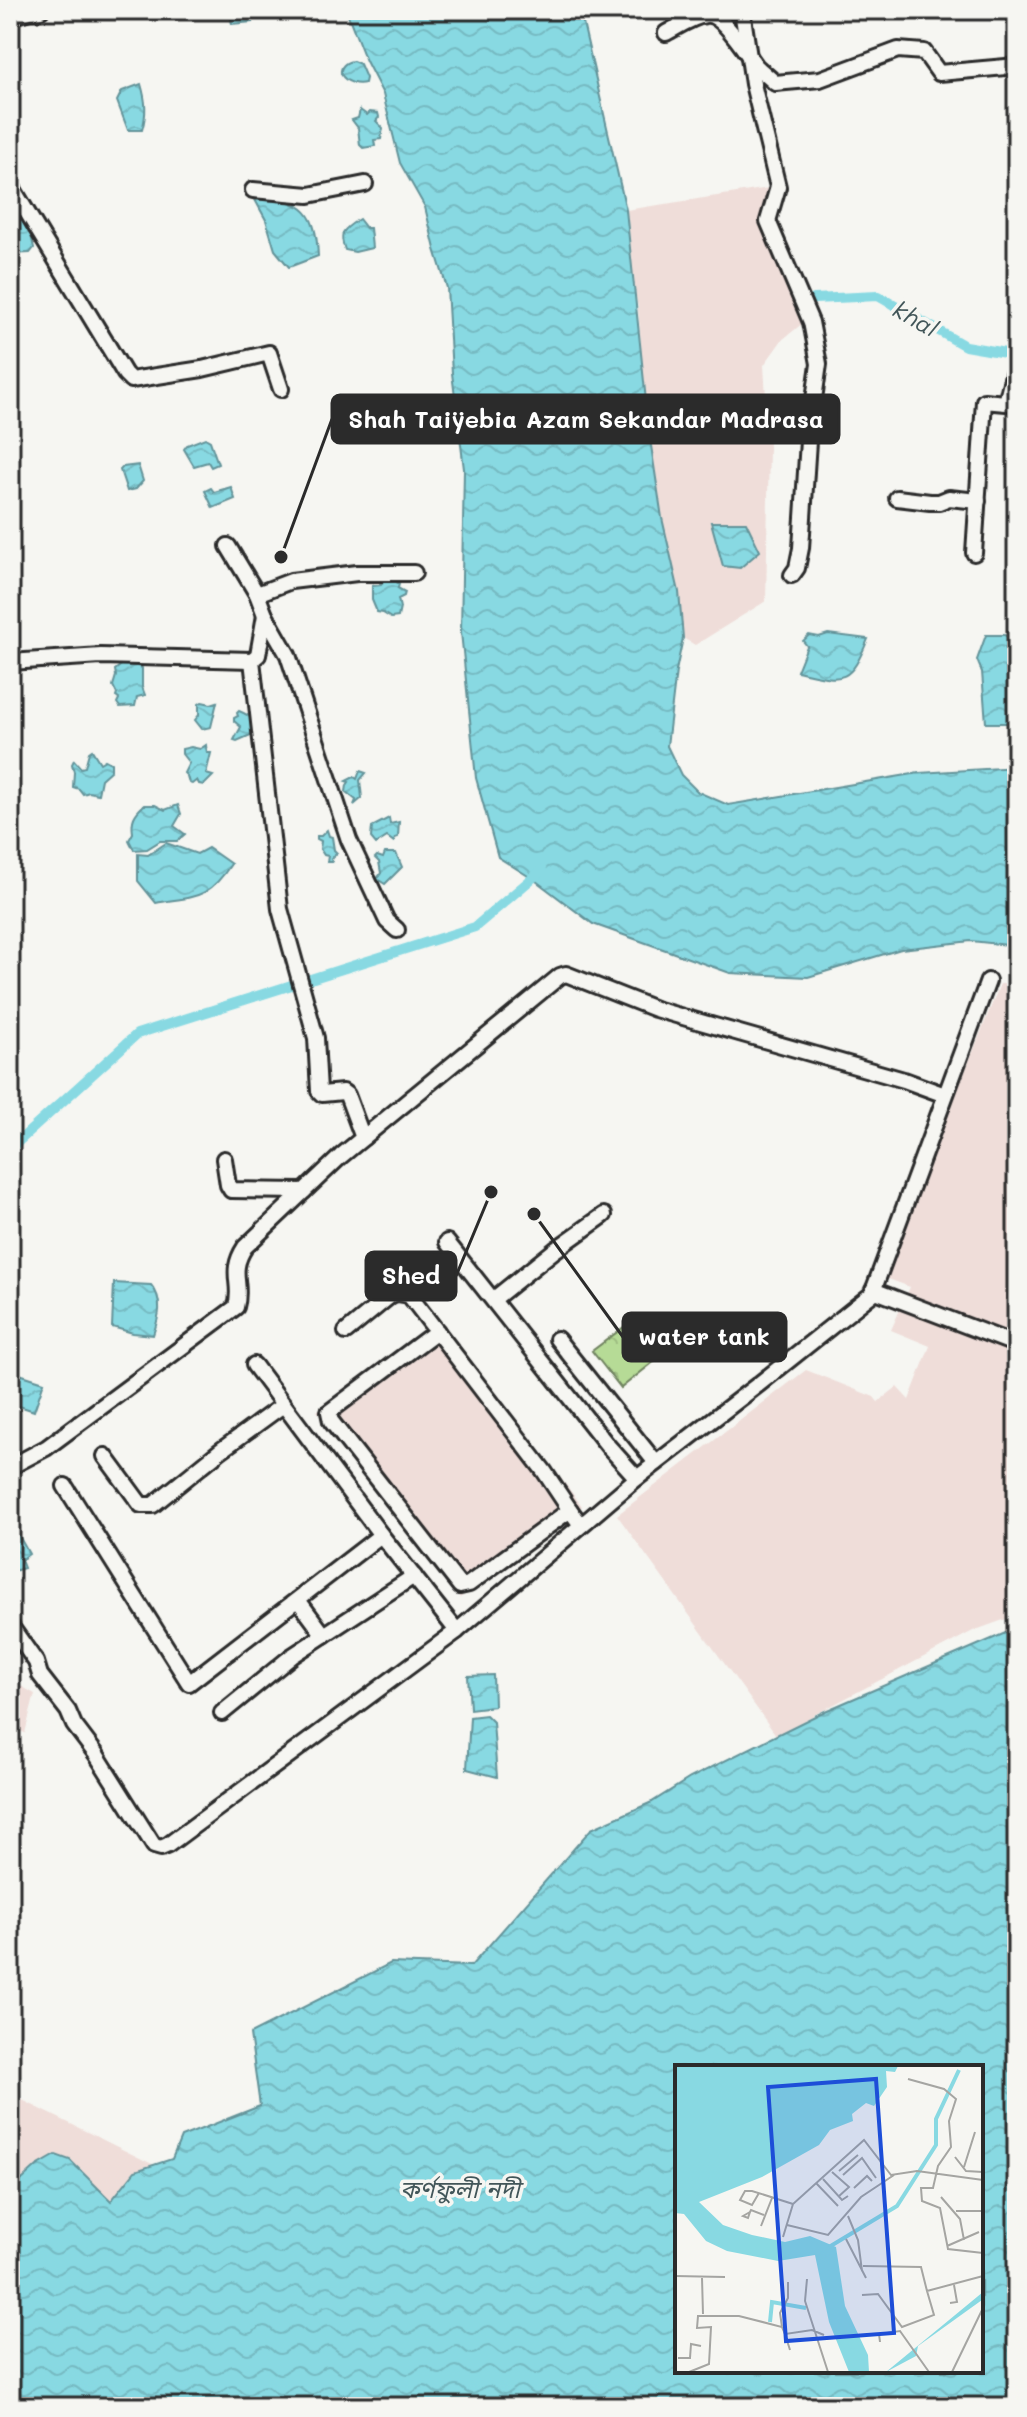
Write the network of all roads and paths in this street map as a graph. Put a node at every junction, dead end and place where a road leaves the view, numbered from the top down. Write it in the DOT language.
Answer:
graph roads {
  1 [pos="41,10"];
  2 [pos="742,10"];
  3 [pos="12,14"];
  4 [pos="666,33"];
  5 [pos="747,51"];
  6 [pos="1017,66"];
  7 [pos="10,184"];
  8 [pos="365,184"];
  9 [pos="253,190"];
  10 [pos="1017,358"];
  11 [pos="281,389"];
  12 [pos="897,498"];
  13 [pos="978,501"];
  14 [pos="228,546"];
  15 [pos="974,553"];
  16 [pos="414,573"];
  17 [pos="792,575"];
  18 [pos="257,594"];
  19 [pos="265,615"];
  20 [pos="252,660"];
  21 [pos="10,662"];
  22 [pos="397,930"];
  23 [pos="988,981"];
  24 [pos="945,1095"];
  25 [pos="363,1138"];
  26 [pos="224,1159"];
  27 [pos="304,1191"];
  28 [pos="604,1215"];
  29 [pos="447,1242"];
  30 [pos="873,1290"];
  31 [pos="494,1299"];
  32 [pos="437,1331"];
  33 [pos="346,1332"];
  34 [pos="557,1339"];
  35 [pos="1017,1345"];
  36 [pos="254,1365"];
  37 [pos="283,1405"];
  38 [pos="105,1456"];
  39 [pos="656,1463"];
  40 [pos="10,1467"];
  41 [pos="637,1478"];
  42 [pos="65,1486"];
  43 [pos="570,1510"];
  44 [pos="581,1525"];
  45 [pos="381,1535"];
  46 [pos="414,1576"];
  47 [pos="298,1600"];
  48 [pos="10,1625"];
  49 [pos="457,1631"];
  50 [pos="324,1635"];
  51 [pos="222,1713"];
  1 -- 3 [label="street"];
  2 -- 5 [label="street"];
  4 -- 5 [label="street"];
  5 -- 6 [label="street"];
  5 -- 17 [label="street"];
  7 -- 11 [label="street"];
  8 -- 9 [label="street"];
  10 -- 13 [label="street"];
  12 -- 13 [label="street"];
  13 -- 15 [label="street"];
  14 -- 18 [label="street"];
  16 -- 18 [label="street"];
  18 -- 19 [label="street"];
  19 -- 20 [label="street"];
  19 -- 22 [label="street"];
  20 -- 21 [label="street"];
  20 -- 25 [label="street"];
  23 -- 24 [label="street"];
  24 -- 25 [label="street"];
  24 -- 30 [label="street"];
  25 -- 27 [label="street"];
  26 -- 27 [label="street"];
  27 -- 40 [label="street"];
  28 -- 31 [label="street"];
  29 -- 31 [label="street"];
  30 -- 35 [label="street"];
  30 -- 39 [label="street"];
  31 -- 41 [label="street"];
  32 -- 33 [label="street"];
  32 -- 43 [label="street"];
  32 -- 43 [label="street"];
  34 -- 39 [label="street"];
  36 -- 37 [label="street"];
  37 -- 38 [label="street"];
  37 -- 45 [label="street"];
  39 -- 41 [label="street"];
  41 -- 44 [label="street"];
  42 -- 47 [label="street"];
  43 -- 44 [label="street"];
  44 -- 49 [label="street"];
  45 -- 46 [label="street"];
  45 -- 47 [label="street"];
  46 -- 49 [label="street"];
  46 -- 50 [label="street"];
  47 -- 50 [label="street"];
  48 -- 49 [label="street"];
  50 -- 51 [label="street"];
}
